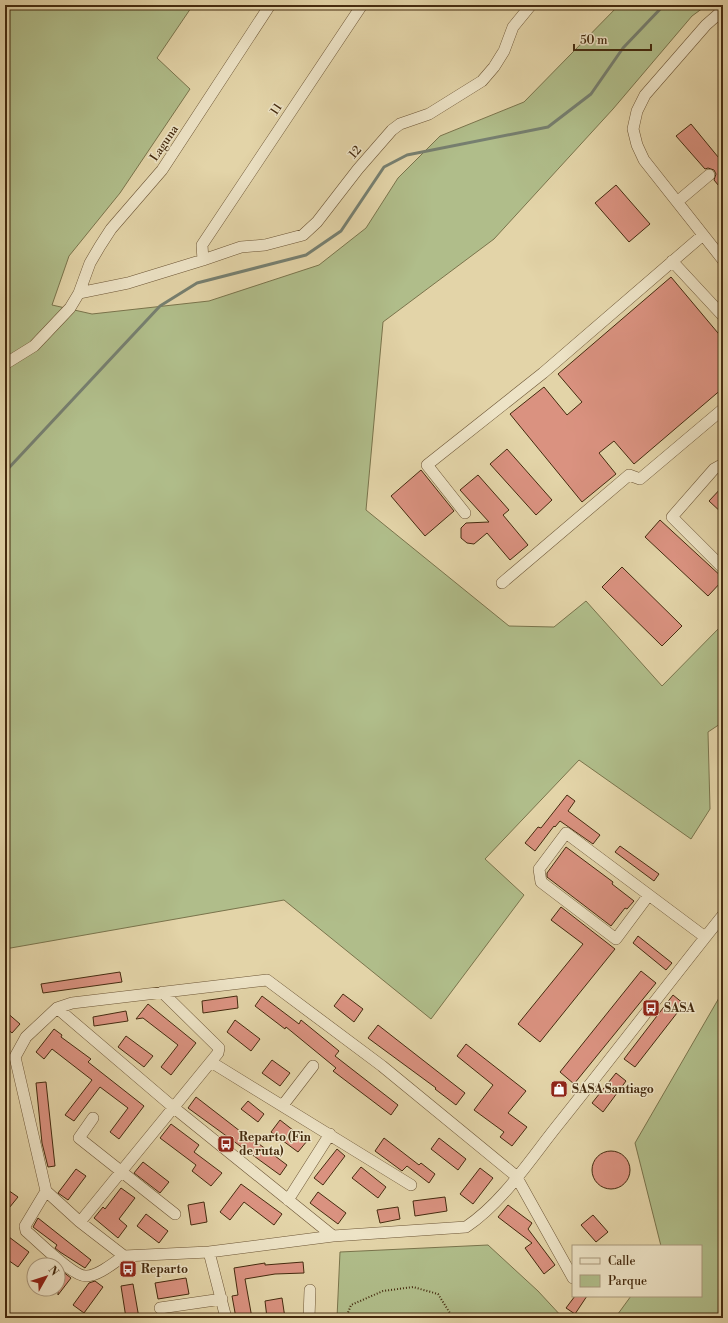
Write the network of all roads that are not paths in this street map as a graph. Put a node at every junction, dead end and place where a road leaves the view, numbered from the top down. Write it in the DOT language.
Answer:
graph roads {
  1 [pos="270,5"];
  2 [pos="362,5"];
  3 [pos="531,5"];
  4 [pos="723,10"];
  5 [pos="709,175"];
  6 [pos="677,202"];
  7 [pos="703,235"];
  8 [pos="203,260"];
  9 [pos="723,260"];
  10 [pos="672,261"];
  11 [pos="79,293"];
  12 [pos="723,316"];
  13 [pos="5,364"];
  14 [pos="723,409"];
  15 [pos="723,464"];
  16 [pos="465,513"];
  17 [pos="723,568"];
  18 [pos="502,583"];
  19 [pos="648,896"];
  20 [pos="723,915"];
  21 [pos="705,937"];
  22 [pos="162,992"];
  23 [pos="57,1008"];
  24 [pos="211,1062"];
  25 [pos="313,1066"];
  26 [pos="283,1105"];
  27 [pos="173,1107"];
  28 [pos="93,1118"];
  29 [pos="330,1134"];
  30 [pos="120,1171"];
  31 [pos="516,1176"];
  32 [pos="411,1185"];
  33 [pos="46,1191"];
  34 [pos="288,1200"];
  35 [pos="175,1214"];
  36 [pos="80,1222"];
  37 [pos="333,1236"];
  38 [pos="209,1252"];
  39 [pos="124,1256"];
  40 [pos="572,1276"];
  41 [pos="310,1290"];
  42 [pos="222,1299"];
  43 [pos="160,1308"];
  44 [pos="226,1318"];
  45 [pos="309,1318"];
  1 -- 11 [label="street, Laguna"];
  2 -- 8 [label="street, 11"];
  3 -- 8 [label="street, 12"];
  4 -- 6 [label="street"];
  5 -- 6 [label="street"];
  6 -- 7 [label="street"];
  7 -- 9 [label="street"];
  7 -- 10 [label="street"];
  8 -- 11 [label="street, 12"];
  10 -- 12 [label="street"];
  10 -- 16 [label="street"];
  11 -- 13 [label="street, Laguna"];
  14 -- 18 [label="street"];
  15 -- 17 [label="street"];
  19 -- 19 [label="street"];
  19 -- 21 [label="street"];
  20 -- 21 [label="street"];
  21 -- 31 [label="street"];
  22 -- 23 [label="street"];
  22 -- 24 [label="street"];
  22 -- 31 [label="street"];
  23 -- 27 [label="street"];
  23 -- 33 [label="street"];
  24 -- 26 [label="street"];
  24 -- 27 [label="street"];
  25 -- 26 [label="street"];
  26 -- 29 [label="street"];
  27 -- 30 [label="street"];
  27 -- 34 [label="street"];
  28 -- 30 [label="street"];
  29 -- 32 [label="street"];
  29 -- 34 [label="street"];
  30 -- 35 [label="street"];
  30 -- 36 [label="street"];
  31 -- 37 [label="street"];
  31 -- 40 [label="street"];
  33 -- 36 [label="street"];
  33 -- 39 [label="street"];
  34 -- 37 [label="street"];
  36 -- 39 [label="street"];
  37 -- 38 [label="street"];
  38 -- 39 [label="street"];
  38 -- 42 [label="street"];
  41 -- 45 [label="street"];
  42 -- 43 [label="street"];
  42 -- 44 [label="street"];
}
